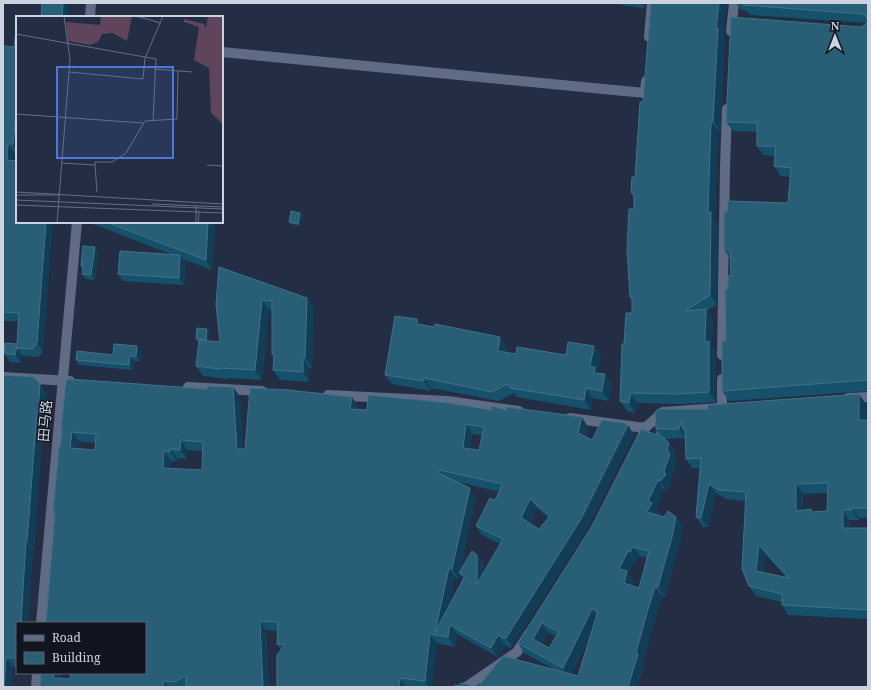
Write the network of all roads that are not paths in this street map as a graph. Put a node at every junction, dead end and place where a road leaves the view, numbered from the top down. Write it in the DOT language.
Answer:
graph roads {
  1 [pos="91,3"];
  2 [pos="652,3"];
  3 [pos="734,3"];
  4 [pos="90,16"];
  5 [pos="731,43"];
  6 [pos="648,49"];
  7 [pos="223,52"];
  8 [pos="646,71"];
  9 [pos="728,97"];
  10 [pos="77,223"];
  11 [pos="3,376"];
  12 [pos="63,381"];
  13 [pos="78,382"];
  14 [pos="181,387"];
  15 [pos="275,392"];
  16 [pos="314,394"];
  17 [pos="868,396"];
  18 [pos="837,399"];
  19 [pos="527,412"];
  20 [pos="559,416"];
  21 [pos="646,428"];
  22 [pos="638,442"];
  23 [pos="41,622"];
  24 [pos="534,625"];
  25 [pos="37,674"];
  26 [pos="36,687"];
  27 [pos="466,687"];
  1 -- 4 [label="street"];
  2 -- 6 [label="street"];
  3 -- 5 [label="street"];
  7 -- 8 [label="street"];
  9 -- 21 [label="street"];
  10 -- 12 [label="street, 田马路"];
  11 -- 12 [label="street"];
  12 -- 13 [label="street"];
  12 -- 23 [label="street, 田马路"];
  14 -- 15 [label="street"];
  16 -- 19 [label="street"];
  17 -- 18 [label="street"];
  20 -- 21 [label="street"];
  21 -- 22 [label="street"];
  24 -- 27 [label="street"];
  25 -- 26 [label="street"];
}
